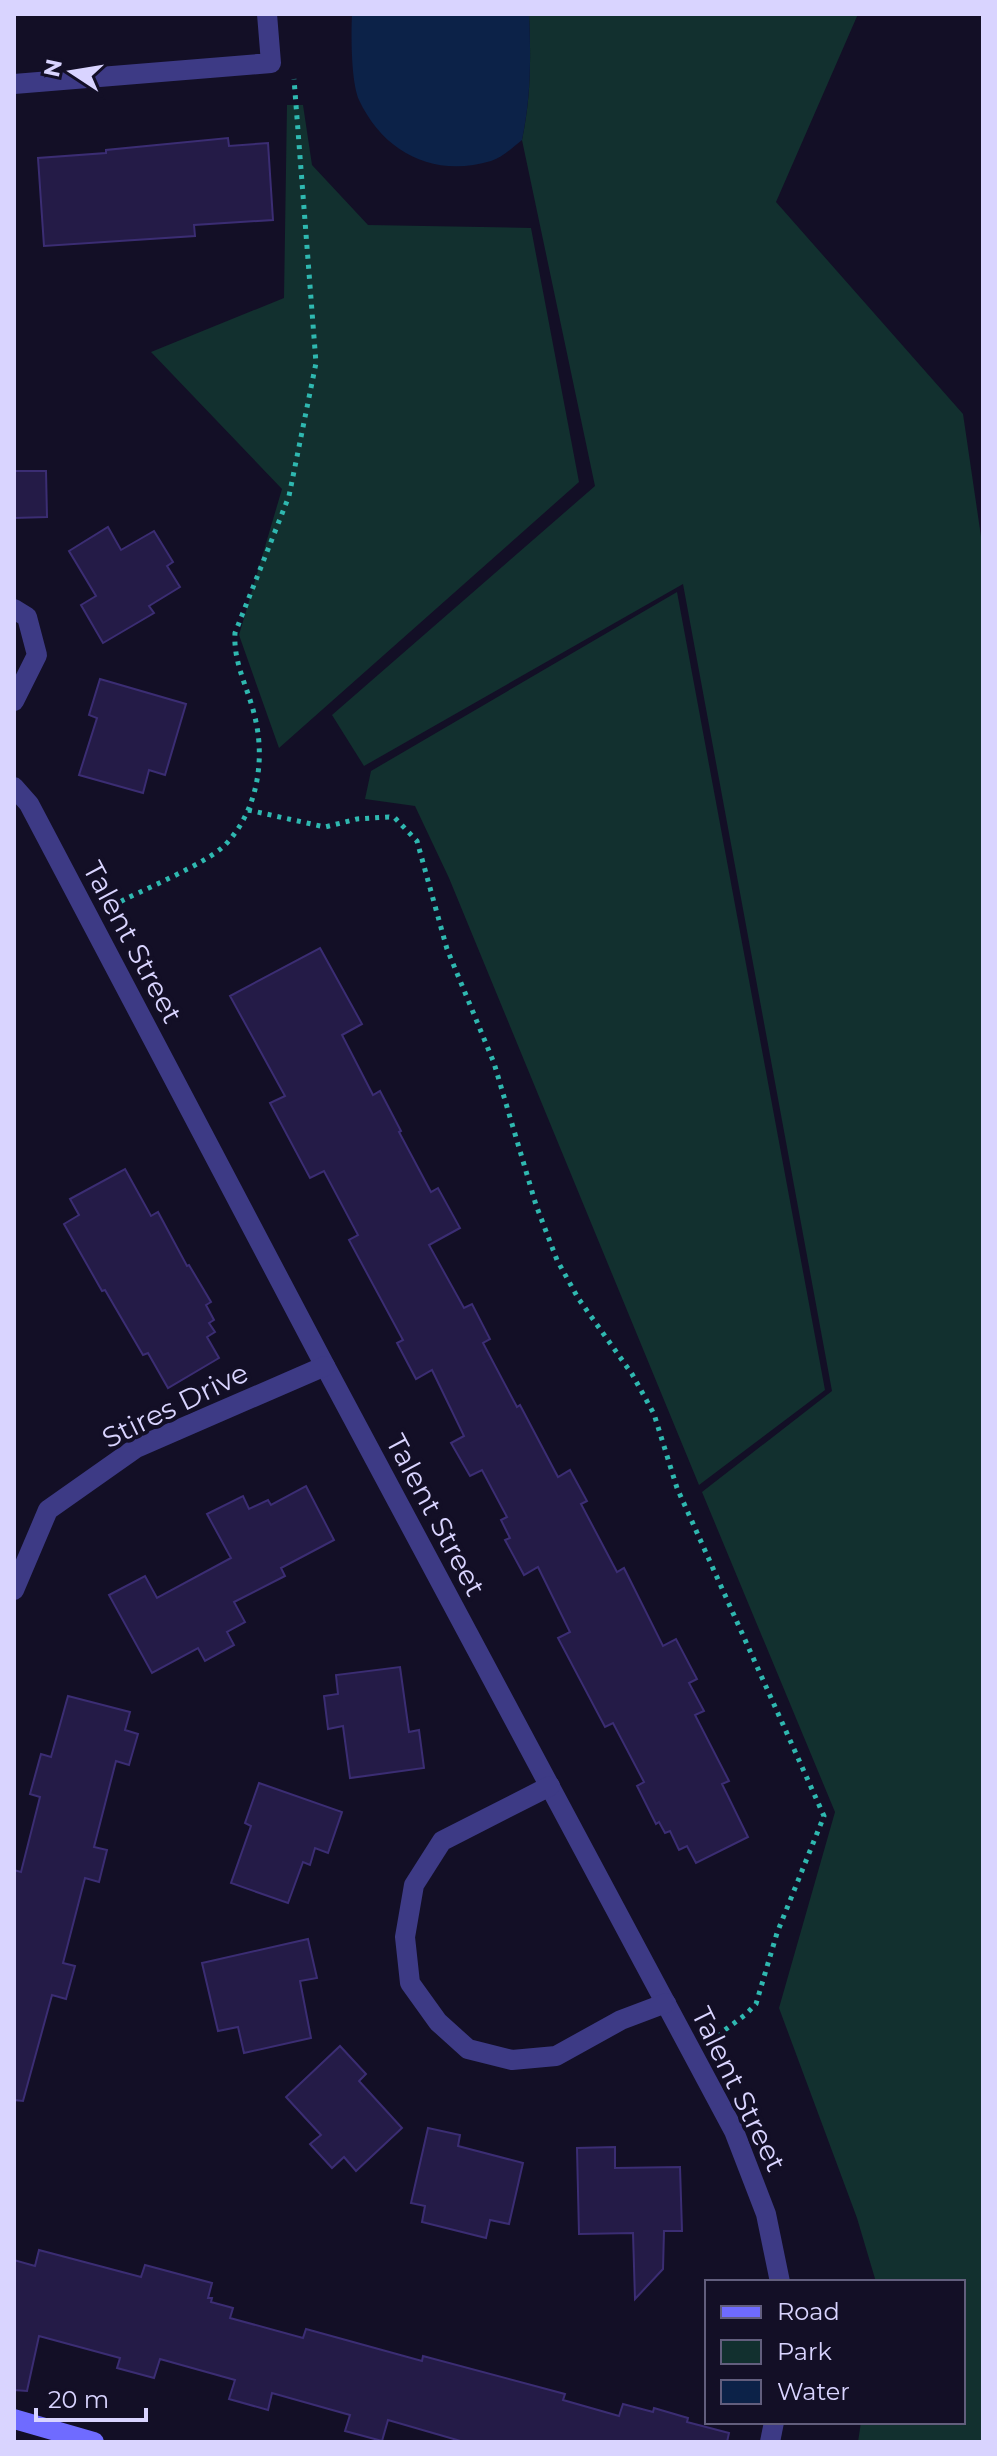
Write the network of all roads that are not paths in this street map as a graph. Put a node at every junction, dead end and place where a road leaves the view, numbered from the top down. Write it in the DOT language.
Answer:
graph roads {
  1 [pos="267,14"];
  2 [pos="14,84"];
  3 [pos="14,609"];
  4 [pos="14,701"];
  5 [pos="14,787"];
  6 [pos="325,1366"];
  7 [pos="14,1590"];
  8 [pos="550,1786"];
  9 [pos="666,2003"];
  10 [pos="780,2280"];
  11 [pos="14,2419"];
  12 [pos="94,2442"];
  1 -- 2 [label="street"];
  3 -- 4 [label="street"];
  5 -- 6 [label="street, Talent Street"];
  6 -- 7 [label="street, Stires Drive"];
  6 -- 8 [label="street, Talent Street"];
  8 -- 9 [label="street, Talent Street"];
  8 -- 9 [label="street"];
  9 -- 10 [label="street, Talent Street"];
  11 -- 12 [label="street"];
}
